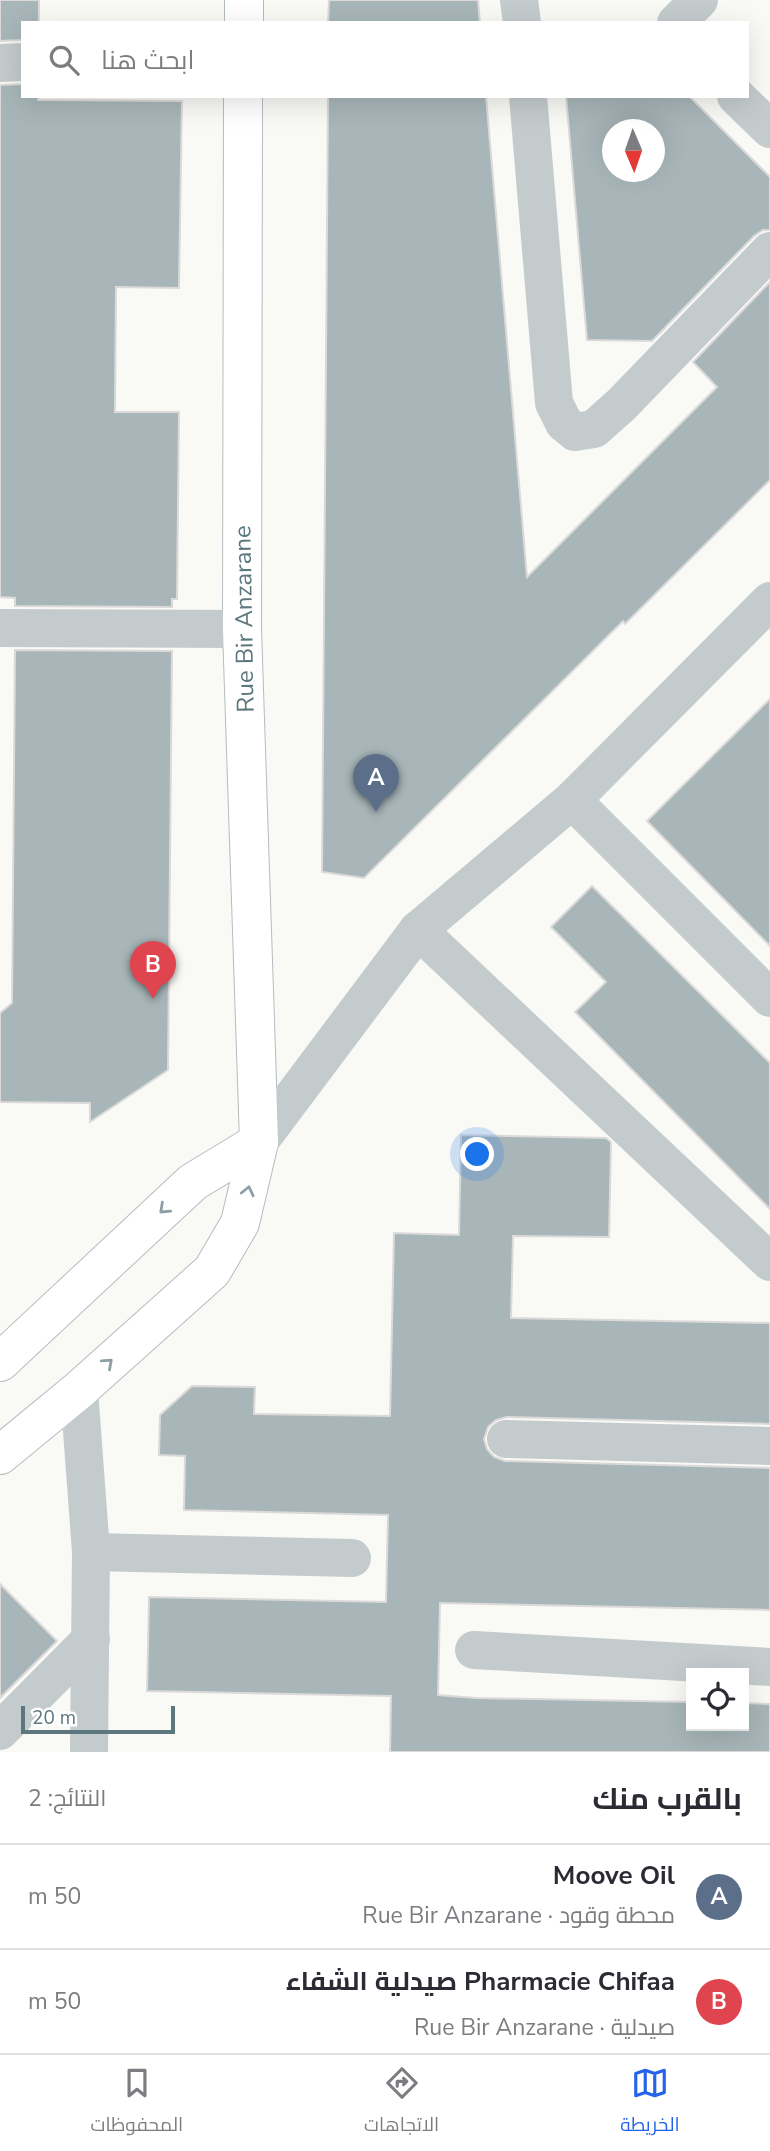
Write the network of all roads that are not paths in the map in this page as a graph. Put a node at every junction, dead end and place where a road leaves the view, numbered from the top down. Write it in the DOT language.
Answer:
graph roads {
  1 [pos="244,0"];
  2 [pos="519,0"];
  3 [pos="699,0"];
  4 [pos="244,21"];
  5 [pos="522,21"];
  6 [pos="678,21"];
  7 [pos="21,62"];
  8 [pos="0,63"];
  9 [pos="243,98"];
  10 [pos="528,98"];
  11 [pos="738,98"];
  12 [pos="770,129"];
  13 [pos="770,251"];
  14 [pos="770,601"];
  15 [pos="0,628"];
  16 [pos="242,629"];
  17 [pos="572,800"];
  18 [pos="418,930"];
  19 [pos="770,998"];
  20 [pos="259,1142"];
  21 [pos="770,1262"];
  22 [pos="0,1362"];
  23 [pos="79,1390"];
  24 [pos="506,1439"];
  25 [pos="770,1447"];
  26 [pos="0,1455"];
  27 [pos="91,1552"];
  28 [pos="352,1558"];
  29 [pos="91,1639"];
  30 [pos="474,1650"];
  31 [pos="770,1667"];
  32 [pos="0,1731"];
  33 [pos="89,1752"];
  1 -- 4 [label="street"];
  2 -- 5 [label="street"];
  3 -- 6 [label="street"];
  7 -- 8 [label="street"];
  9 -- 16 [label="street, Rue Bir Anzarane"];
  10 -- 13 [label="street"];
  11 -- 12 [label="street"];
  14 -- 17 [label="street"];
  15 -- 16 [label="street"];
  16 -- 20 [label="street, Rue Bir Anzarane"];
  17 -- 18 [label="street"];
  17 -- 19 [label="street"];
  18 -- 20 [label="street"];
  18 -- 21 [label="street"];
  20 -- 22 [label="street, one-way"];
  23 -- 20 [label="street, Rue Bir Anzarane, one-way"];
  23 -- 26 [label="street, Rue Bir Anzarane"];
  23 -- 27 [label="street"];
  24 -- 25 [label="street"];
  27 -- 28 [label="street"];
  27 -- 29 [label="street"];
  29 -- 32 [label="street"];
  29 -- 33 [label="street"];
  30 -- 31 [label="street"];
}
